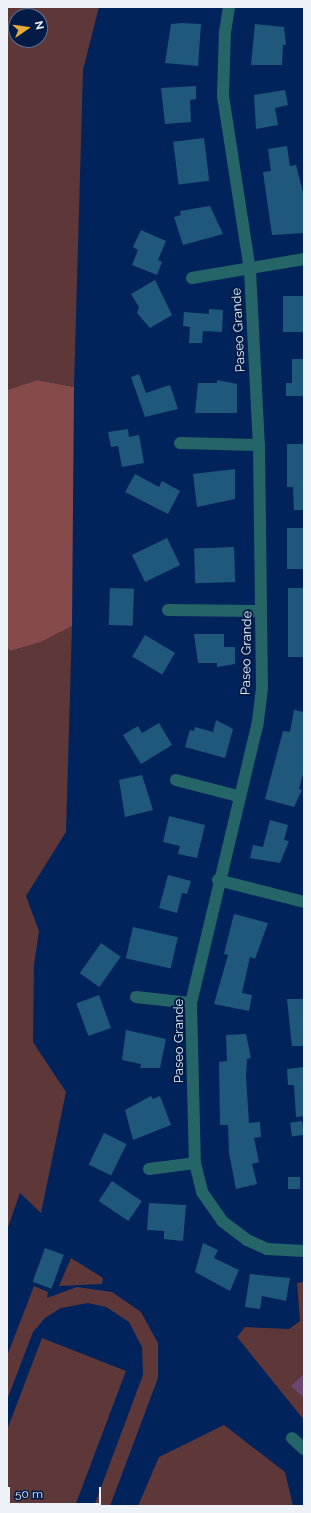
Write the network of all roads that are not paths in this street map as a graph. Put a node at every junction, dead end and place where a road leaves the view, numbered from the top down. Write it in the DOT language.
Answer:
graph roads {
  1 [pos="229,7"];
  2 [pos="304,259"];
  3 [pos="250,270"];
  4 [pos="192,278"];
  5 [pos="180,443"];
  6 [pos="259,445"];
  7 [pos="168,610"];
  8 [pos="261,611"];
  9 [pos="176,780"];
  10 [pos="238,796"];
  11 [pos="218,880"];
  12 [pos="304,902"];
  13 [pos="136,997"];
  14 [pos="191,1003"];
  15 [pos="195,1163"];
  16 [pos="149,1169"];
  17 [pos="304,1251"];
  18 [pos="292,1438"];
  19 [pos="304,1449"];
  1 -- 3 [label="street, Paseo Grande"];
  2 -- 3 [label="street"];
  3 -- 4 [label="street"];
  3 -- 6 [label="street, Paseo Grande"];
  5 -- 6 [label="street"];
  6 -- 8 [label="street, Paseo Grande"];
  7 -- 8 [label="street"];
  8 -- 10 [label="street, Paseo Grande"];
  9 -- 10 [label="street"];
  10 -- 11 [label="street, Paseo Grande"];
  11 -- 12 [label="street"];
  11 -- 14 [label="street, Paseo Grande"];
  13 -- 14 [label="street"];
  14 -- 15 [label="street, Paseo Grande"];
  15 -- 16 [label="street"];
  15 -- 17 [label="street, Paseo Grande"];
  18 -- 19 [label="street"];
}
